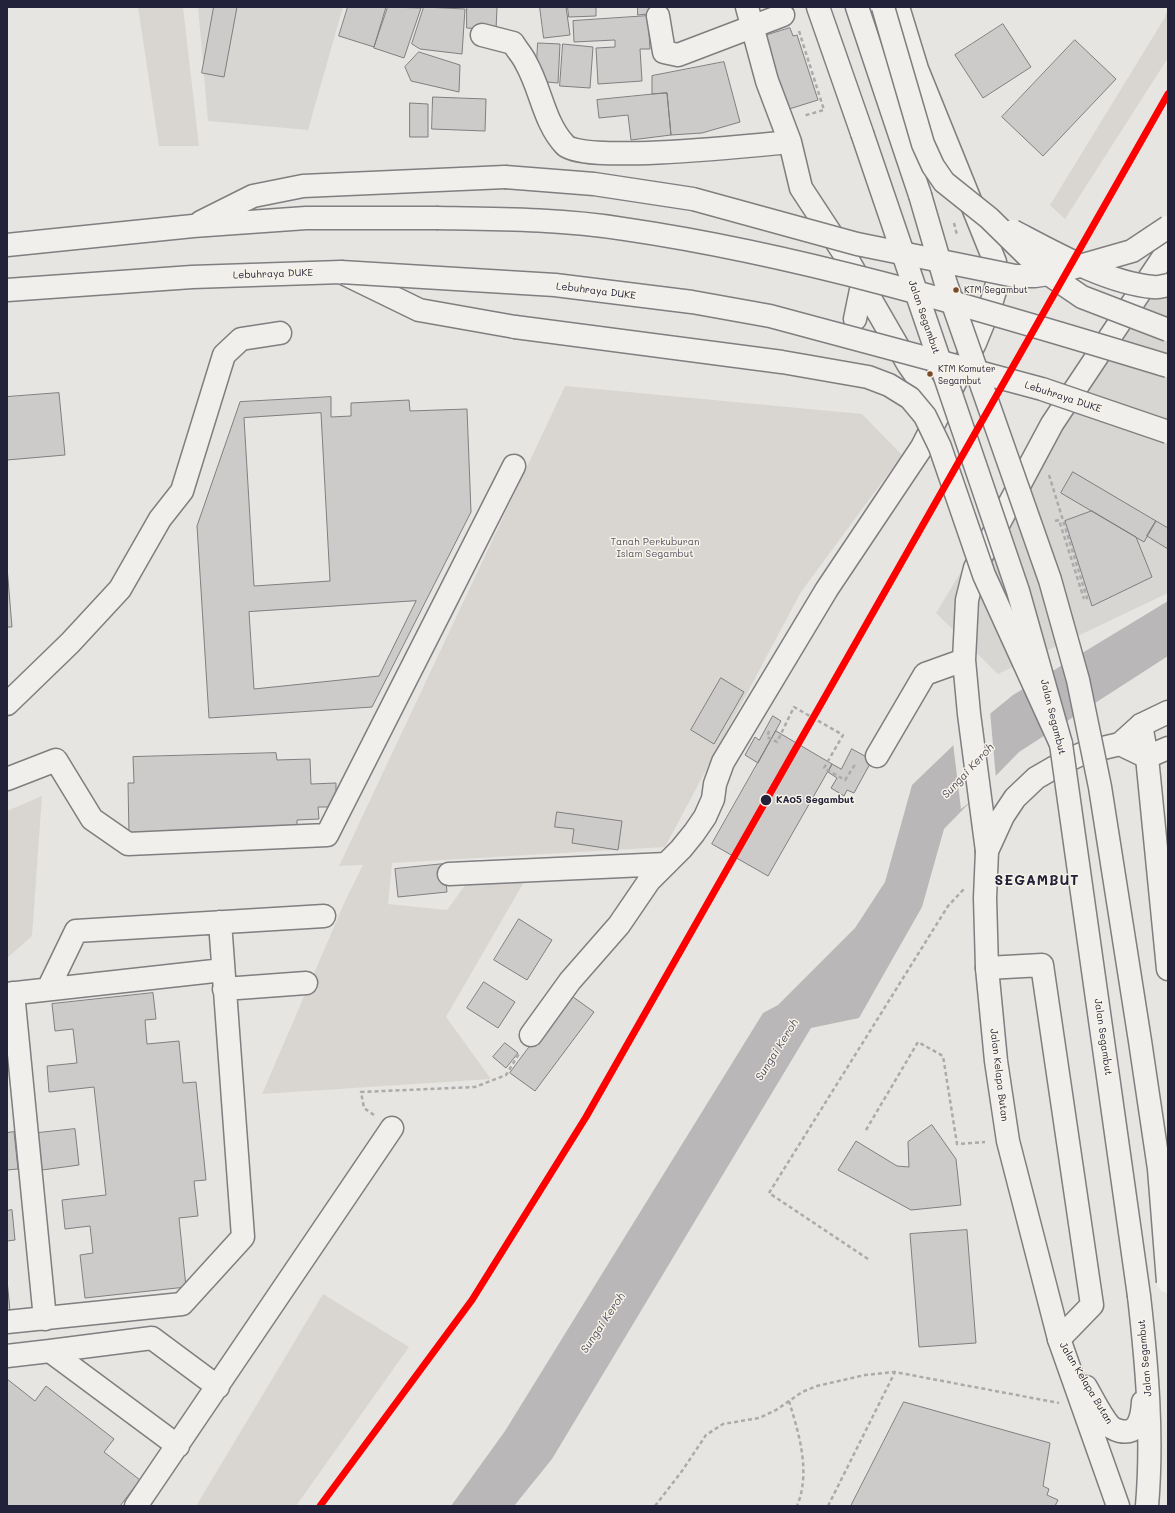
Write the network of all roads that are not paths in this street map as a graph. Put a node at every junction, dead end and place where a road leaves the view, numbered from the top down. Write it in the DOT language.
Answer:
graph roads {
  1 [pos="857,7"];
  2 [pos="882,7"];
  3 [pos="898,7"];
  4 [pos="817,12"];
  5 [pos="783,15"];
  6 [pos="658,16"];
  7 [pos="749,17"];
  8 [pos="482,35"];
  9 [pos="787,132"];
  10 [pos="920,195"];
  11 [pos="989,218"];
  12 [pos="193,226"];
  13 [pos="1168,227"];
  14 [pos="7,245"];
  15 [pos="1168,250"];
  16 [pos="341,272"];
  17 [pos="862,285"];
  18 [pos="1168,285"];
  19 [pos="7,290"];
  20 [pos="855,319"];
  21 [pos="1168,330"];
  22 [pos="280,333"];
  23 [pos="1168,366"];
  24 [pos="940,410"];
  25 [pos="1168,432"];
  26 [pos="514,466"];
  27 [pos="964,660"];
  28 [pos="7,704"];
  29 [pos="1168,712"];
  30 [pos="1141,725"];
  31 [pos="1061,744"];
  32 [pos="1120,744"];
  33 [pos="1168,748"];
  34 [pos="877,756"];
  35 [pos="1148,757"];
  36 [pos="7,779"];
  37 [pos="987,851"];
  38 [pos="666,864"];
  39 [pos="449,874"];
  40 [pos="324,916"];
  41 [pos="220,922"];
  42 [pos="987,968"];
  43 [pos="1168,969"];
  44 [pos="223,980"];
  45 [pos="306,983"];
  46 [pos="48,989"];
  47 [pos="10,993"];
  48 [pos="531,1035"];
  49 [pos="392,1128"];
  50 [pos="1168,1282"];
  51 [pos="45,1319"];
  52 [pos="7,1322"];
  53 [pos="1059,1339"];
  54 [pos="50,1352"];
  55 [pos="7,1356"];
  56 [pos="1146,1359"];
  57 [pos="218,1387"];
  58 [pos="178,1446"];
  59 [pos="136,1506"];
  60 [pos="1118,1506"];
  61 [pos="1147,1506"];
  1 -- 10 [label="main road"];
  2 -- 10 [label="main road, bridge"];
  2 -- 11 [label="main road, bridge"];
  3 -- 24 [label="main road"];
  4 -- 31 [label="main road, Jalan Segambut, bridge"];
  5 -- 7 [label="main road"];
  6 -- 7 [label="main road"];
  7 -- 9 [label="main road"];
  8 -- 9 [label="main road"];
  9 -- 17 [label="main road"];
  10 -- 50 [label="main road, bridge"];
  11 -- 18 [label="main road, bridge"];
  11 -- 21 [label="main road, bridge"];
  12 -- 13 [label="main road, bridge"];
  12 -- 14 [label="main road"];
  12 -- 23 [label="main road, bridge"];
  15 -- 27 [label="main road, Jalan Kelapa Butan"];
  16 -- 19 [label="main road, Lebuhraya DUKE"];
  16 -- 25 [label="main road, Lebuhraya DUKE, bridge"];
  16 -- 31 [label="main road, bridge"];
  17 -- 20 [label="main road"];
  17 -- 24 [label="main road"];
  22 -- 28 [label="main road"];
  24 -- 38 [label="main road"];
  26 -- 36 [label="main road"];
  27 -- 34 [label="main road"];
  27 -- 37 [label="main road, Jalan Kelapa Butan"];
  29 -- 30 [label="main road"];
  30 -- 32 [label="main road"];
  30 -- 35 [label="main road"];
  31 -- 56 [label="main road, Jalan Segambut, bridge"];
  32 -- 35 [label="main road"];
  32 -- 37 [label="main road"];
  33 -- 35 [label="main road"];
  35 -- 43 [label="main road"];
  37 -- 42 [label="main road, Jalan Kelapa Butan"];
  38 -- 39 [label="main road"];
  38 -- 48 [label="main road"];
  40 -- 41 [label="main road"];
  41 -- 44 [label="main road"];
  41 -- 46 [label="main road"];
  42 -- 53 [label="main road, Jalan Kelapa Butan"];
  42 -- 53 [label="main road"];
  44 -- 45 [label="main road"];
  44 -- 46 [label="main road"];
  44 -- 51 [label="main road"];
  46 -- 47 [label="main road"];
  47 -- 51 [label="main road"];
  49 -- 57 [label="main road"];
  51 -- 52 [label="main road"];
  53 -- 56 [label="main road, Jalan Kelapa Butan"];
  53 -- 60 [label="main road, Jalan Kelapa Butan"];
  54 -- 55 [label="main road"];
  54 -- 57 [label="main road"];
  54 -- 58 [label="main road"];
  56 -- 61 [label="main road, Jalan Segambut"];
  57 -- 58 [label="main road"];
  58 -- 59 [label="main road"];
}
